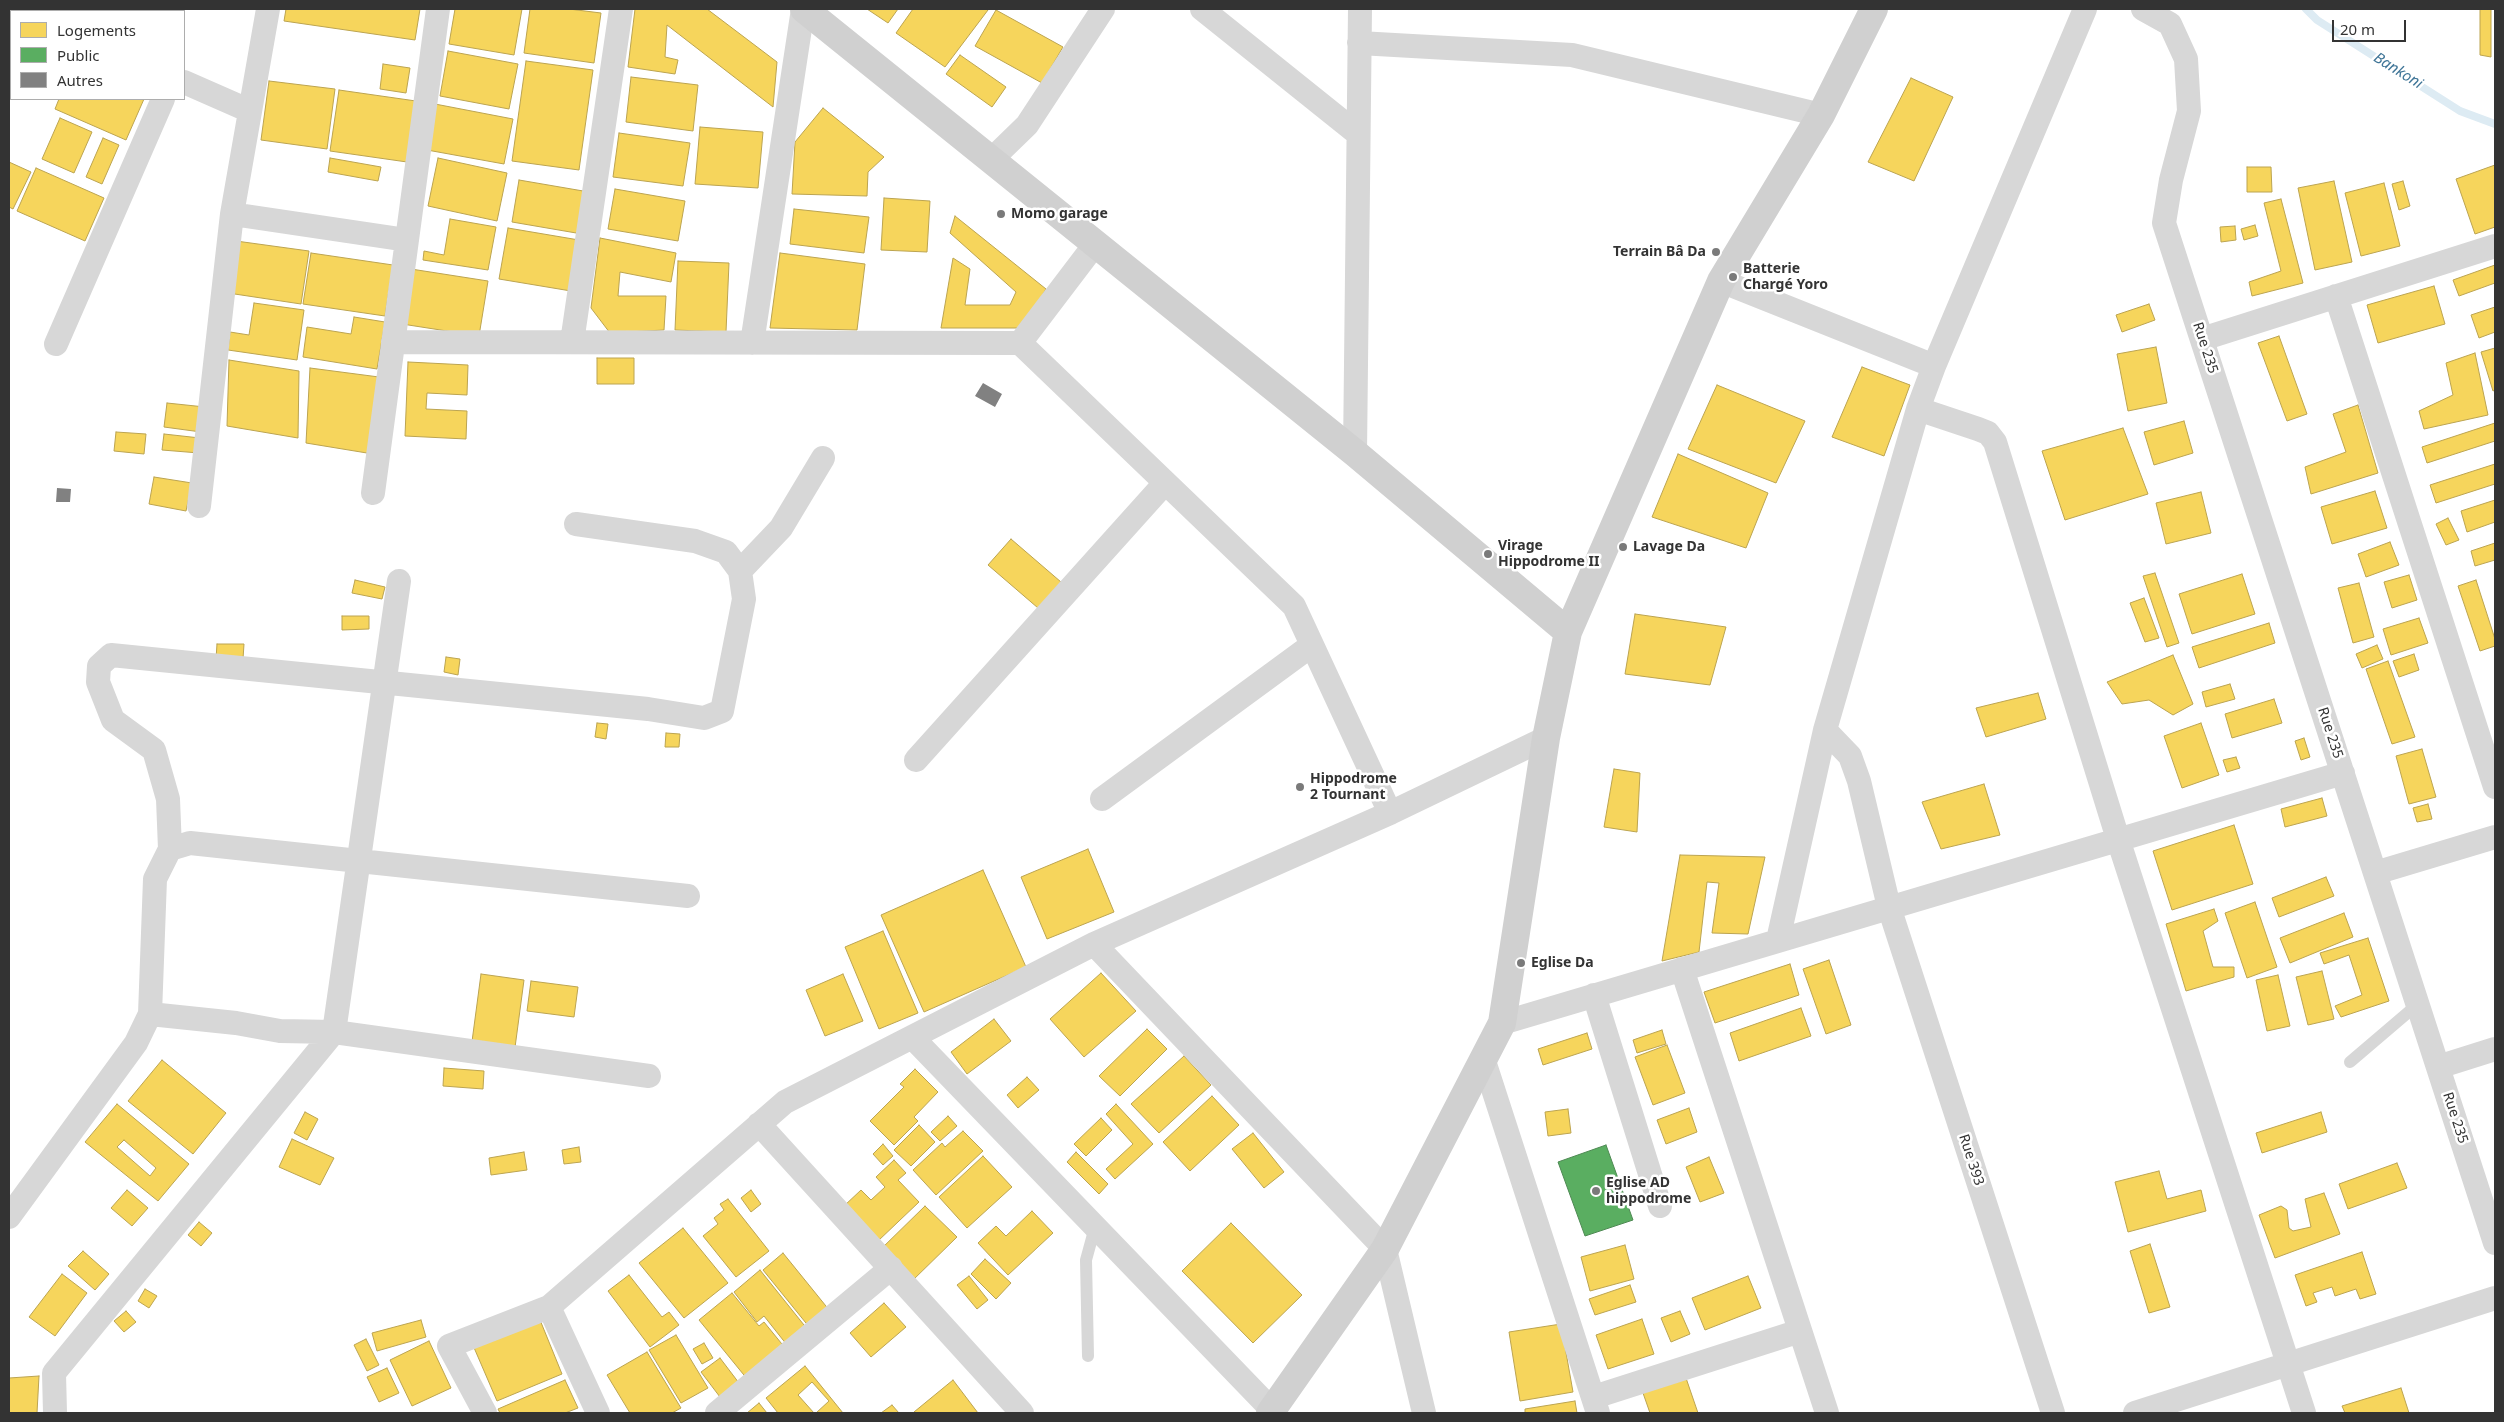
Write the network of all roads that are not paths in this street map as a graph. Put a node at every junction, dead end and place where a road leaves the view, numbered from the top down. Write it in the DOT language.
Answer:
graph roads {
  1 [pos="268,9"];
  2 [pos="438,9"];
  3 [pos="621,9"];
  4 [pos="804,9"];
  5 [pos="1103,9"];
  6 [pos="1202,9"];
  7 [pos="1360,9"];
  8 [pos="1874,9"];
  9 [pos="2085,9"];
  10 [pos="2143,9"];
  11 [pos="1359,43"];
  12 [pos="185,82"];
  13 [pos="164,100"];
  14 [pos="250,111"];
  15 [pos="1821,115"];
  16 [pos="1358,134"];
  17 [pos="992,159"];
  18 [pos="232,214"];
  19 [pos="407,240"];
  20 [pos="1096,243"];
  21 [pos="2495,246"];
  22 [pos="1721,281"];
  23 [pos="2336,296"];
  24 [pos="2202,339"];
  25 [pos="393,342"];
  26 [pos="572,342"];
  27 [pos="752,343"];
  28 [pos="56,344"];
  29 [pos="1020,344"];
  30 [pos="1934,366"];
  31 [pos="1918,409"];
  32 [pos="1354,453"];
  33 [pos="823,458"];
  34 [pos="1165,483"];
  35 [pos="373,493"];
  36 [pos="199,506"];
  37 [pos="576,524"];
  38 [pos="740,571"];
  39 [pos="398,581"];
  40 [pos="1568,632"];
  41 [pos="1312,645"];
  42 [pos="384,682"];
  43 [pos="1825,730"];
  44 [pos="1546,738"];
  45 [pos="916,760"];
  46 [pos="2343,773"];
  47 [pos="2495,787"];
  48 [pos="1102,799"];
  49 [pos="1390,813"];
  50 [pos="2495,837"];
  51 [pos="2118,839"];
  52 [pos="170,849"];
  53 [pos="359,860"];
  54 [pos="2376,873"];
  55 [pos="688,896"];
  56 [pos="1889,907"];
  57 [pos="1778,940"];
  58 [pos="1094,944"];
  59 [pos="1682,969"];
  60 [pos="1594,995"];
  61 [pos="2418,1004"];
  62 [pos="150,1014"];
  63 [pos="1502,1023"];
  64 [pos="334,1032"];
  65 [pos="912,1037"];
  66 [pos="2495,1049"];
  67 [pos="1483,1058"];
  68 [pos="2350,1062"];
  69 [pos="2438,1067"];
  70 [pos="650,1076"];
  71 [pos="759,1124"];
  72 [pos="1660,1206"];
  73 [pos="9,1217"];
  74 [pos="1095,1227"];
  75 [pos="2495,1243"];
  76 [pos="1385,1248"];
  77 [pos="891,1268"];
  78 [pos="2495,1298"];
  79 [pos="549,1307"];
  80 [pos="1800,1331"];
  81 [pos="1088,1356"];
  82 [pos="2288,1364"];
  83 [pos="1596,1405"];
  84 [pos="1017,1412"];
  85 [pos="1271,1412"];
  86 [pos="55,1413"];
  87 [pos="485,1413"];
  88 [pos="598,1413"];
  89 [pos="718,1413"];
  90 [pos="1424,1413"];
  91 [pos="1826,1413"];
  92 [pos="2053,1413"];
  93 [pos="2135,1413"];
  94 [pos="2304,1413"];
  1 -- 14 [label="street"];
  2 -- 19 [label="street"];
  3 -- 26 [label="street"];
  4 -- 17 [label="street"];
  4 -- 27 [label="street"];
  5 -- 17 [label="street"];
  6 -- 16 [label="street"];
  7 -- 11 [label="street"];
  8 -- 15 [label="street"];
  9 -- 30 [label="street"];
  10 -- 24 [label="street, Rue 235"];
  11 -- 15 [label="street"];
  11 -- 16 [label="street"];
  12 -- 14 [label="street"];
  13 -- 28 [label="street"];
  14 -- 18 [label="street"];
  15 -- 22 [label="street"];
  16 -- 32 [label="street"];
  17 -- 20 [label="street"];
  18 -- 19 [label="street"];
  18 -- 36 [label="street"];
  19 -- 25 [label="street"];
  20 -- 29 [label="street"];
  20 -- 32 [label="street"];
  21 -- 23 [label="street"];
  22 -- 30 [label="street"];
  22 -- 40 [label="street"];
  23 -- 24 [label="street"];
  23 -- 47 [label="street"];
  24 -- 46 [label="street, Rue 235"];
  25 -- 26 [label="street"];
  25 -- 35 [label="street"];
  26 -- 27 [label="street"];
  27 -- 29 [label="street"];
  29 -- 34 [label="street"];
  30 -- 31 [label="street"];
  31 -- 43 [label="street"];
  31 -- 51 [label="street"];
  32 -- 40 [label="street"];
  33 -- 38 [label="street"];
  34 -- 41 [label="street"];
  34 -- 45 [label="street"];
  37 -- 38 [label="street"];
  38 -- 42 [label="street"];
  39 -- 42 [label="street"];
  40 -- 44 [label="street"];
  41 -- 48 [label="street"];
  41 -- 49 [label="street"];
  42 -- 52 [label="street"];
  42 -- 53 [label="street"];
  43 -- 56 [label="street, Rue 393"];
  43 -- 57 [label="street"];
  44 -- 49 [label="street"];
  44 -- 63 [label="street"];
  46 -- 51 [label="street"];
  46 -- 54 [label="street, Rue 235"];
  49 -- 58 [label="street"];
  50 -- 54 [label="street"];
  51 -- 56 [label="street"];
  51 -- 82 [label="street"];
  52 -- 53 [label="street"];
  52 -- 62 [label="street"];
  53 -- 55 [label="street"];
  53 -- 64 [label="street"];
  54 -- 61 [label="street, Rue 235"];
  56 -- 57 [label="street"];
  56 -- 92 [label="street, Rue 393"];
  57 -- 59 [label="street"];
  58 -- 65 [label="street"];
  58 -- 76 [label="street"];
  59 -- 60 [label="street"];
  59 -- 80 [label="street"];
  60 -- 63 [label="street"];
  60 -- 72 [label="street"];
  61 -- 68 [label="lane"];
  61 -- 69 [label="street, Rue 235"];
  62 -- 64 [label="street"];
  62 -- 73 [label="street"];
  63 -- 67 [label="street"];
  64 -- 70 [label="street"];
  64 -- 86 [label="street"];
  65 -- 71 [label="street"];
  65 -- 74 [label="street"];
  66 -- 69 [label="street"];
  67 -- 76 [label="street"];
  67 -- 83 [label="street"];
  69 -- 75 [label="street, Rue 235"];
  71 -- 77 [label="street"];
  71 -- 79 [label="street"];
  74 -- 81 [label="lane"];
  74 -- 85 [label="street"];
  76 -- 85 [label="street"];
  76 -- 90 [label="street"];
  77 -- 84 [label="street"];
  77 -- 89 [label="street"];
  78 -- 82 [label="street"];
  79 -- 87 [label="street"];
  79 -- 88 [label="street"];
  80 -- 83 [label="street"];
  80 -- 91 [label="street"];
  82 -- 93 [label="street"];
  82 -- 94 [label="street"];
}
